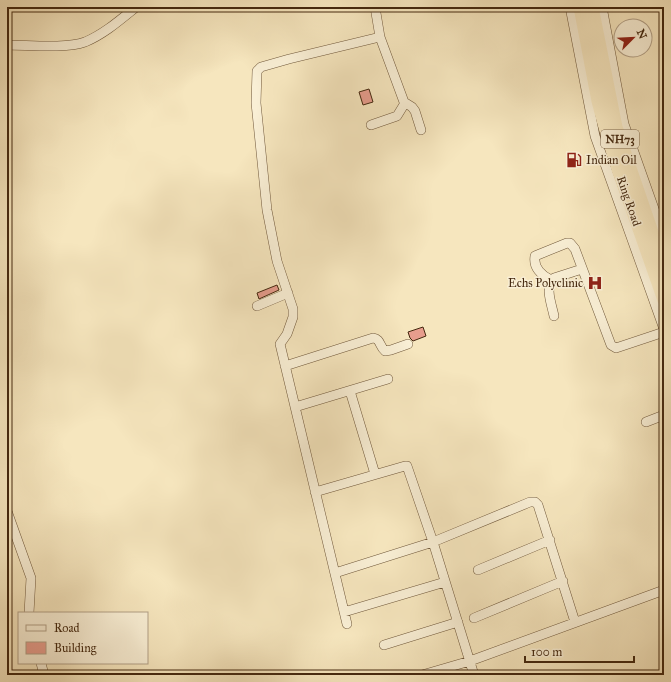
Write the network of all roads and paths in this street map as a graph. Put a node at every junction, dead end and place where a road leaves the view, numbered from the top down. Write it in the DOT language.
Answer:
graph roads {
  1 [pos="136,7"];
  2 [pos="375,7"];
  3 [pos="570,7"];
  4 [pos="580,7"];
  5 [pos="592,7"];
  6 [pos="602,7"];
  7 [pos="380,37"];
  8 [pos="7,45"];
  9 [pos="405,103"];
  10 [pos="371,125"];
  11 [pos="421,130"];
  12 [pos="664,237"];
  13 [pos="663,264"];
  14 [pos="582,269"];
  15 [pos="551,280"];
  16 [pos="288,293"];
  17 [pos="664,300"];
  18 [pos="257,306"];
  19 [pos="554,316"];
  20 [pos="664,328"];
  21 [pos="664,332"];
  22 [pos="408,344"];
  23 [pos="285,366"];
  24 [pos="388,379"];
  25 [pos="350,391"];
  26 [pos="295,407"];
  27 [pos="664,415"];
  28 [pos="646,422"];
  29 [pos="375,474"];
  30 [pos="315,492"];
  31 [pos="7,511"];
  32 [pos="550,540"];
  33 [pos="433,542"];
  34 [pos="478,570"];
  35 [pos="335,573"];
  36 [pos="563,581"];
  37 [pos="445,582"];
  38 [pos="664,590"];
  39 [pos="29,612"];
  40 [pos="344,612"];
  41 [pos="474,618"];
  42 [pos="458,622"];
  43 [pos="575,622"];
  44 [pos="347,624"];
  45 [pos="384,644"];
  46 [pos="470,661"];
  47 [pos="41,664"];
  48 [pos="44,675"];
  49 [pos="422,675"];
  50 [pos="474,675"];
  1 -- 8 [label="street"];
  2 -- 7 [label="street"];
  3 -- 20 [label="street"];
  4 -- 17 [label="highway, Ring Road / NH73"];
  5 -- 13 [label="highway, Ring Road / NH73"];
  6 -- 12 [label="street"];
  7 -- 9 [label="street"];
  7 -- 16 [label="street"];
  9 -- 10 [label="street"];
  9 -- 11 [label="street"];
  14 -- 15 [label="street"];
  14 -- 15 [label="street"];
  14 -- 21 [label="street"];
  15 -- 19 [label="street"];
  16 -- 18 [label="street"];
  16 -- 23 [label="street"];
  22 -- 23 [label="street"];
  23 -- 26 [label="street"];
  24 -- 25 [label="street"];
  25 -- 26 [label="street"];
  25 -- 29 [label="street"];
  26 -- 30 [label="street"];
  27 -- 28 [label="street"];
  29 -- 30 [label="street"];
  29 -- 33 [label="street"];
  30 -- 35 [label="street"];
  31 -- 39 [label="street"];
  32 -- 33 [label="street"];
  32 -- 34 [label="street"];
  32 -- 36 [label="street"];
  33 -- 35 [label="street"];
  33 -- 37 [label="street"];
  35 -- 40 [label="street"];
  36 -- 41 [label="street"];
  36 -- 43 [label="street"];
  37 -- 40 [label="street"];
  37 -- 42 [label="street"];
  38 -- 43 [label="street"];
  40 -- 44 [label="street"];
  42 -- 45 [label="street"];
  42 -- 46 [label="street"];
  43 -- 46 [label="street"];
  46 -- 49 [label="street"];
  46 -- 50 [label="street"];
  47 -- 48 [label="street"];
}
